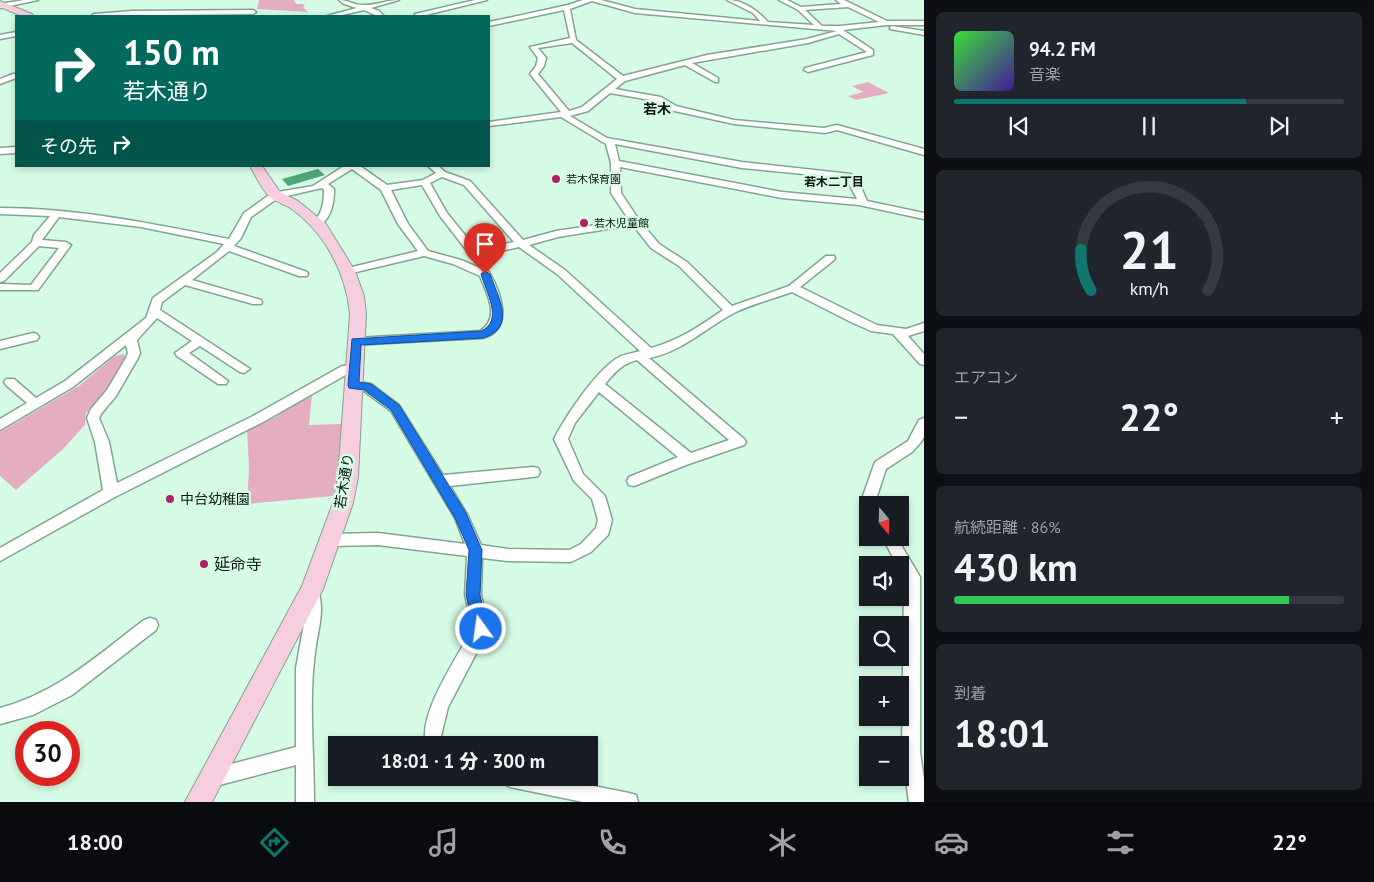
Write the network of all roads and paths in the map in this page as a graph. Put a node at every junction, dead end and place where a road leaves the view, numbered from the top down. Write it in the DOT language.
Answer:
graph roads {
  1 [pos="35,0"];
  2 [pos="342,0"];
  3 [pos="396,0"];
  4 [pos="484,0"];
  5 [pos="589,0"];
  6 [pos="594,0"];
  7 [pos="730,0"];
  8 [pos="839,0"];
  9 [pos="784,1"];
  10 [pos="802,1"];
  11 [pos="847,4"];
  12 [pos="2,5"];
  13 [pos="255,5"];
  14 [pos="364,8"];
  15 [pos="567,8"];
  16 [pos="800,8"];
  17 [pos="252,14"];
  18 [pos="27,15"];
  19 [pos="146,15"];
  20 [pos="334,15"];
  21 [pos="380,15"];
  22 [pos="418,15"];
  23 [pos="924,23"];
  24 [pos="490,24"];
  25 [pos="766,24"];
  26 [pos="885,24"];
  27 [pos="821,28"];
  28 [pos="840,30"];
  29 [pos="924,33"];
  30 [pos="15,34"];
  31 [pos="0,37"];
  32 [pos="574,41"];
  33 [pos="685,62"];
  34 [pos="15,67"];
  35 [pos="808,70"];
  36 [pos="6,71"];
  37 [pos="15,76"];
  38 [pos="622,78"];
  39 [pos="715,80"];
  40 [pos="0,82"];
  41 [pos="608,90"];
  42 [pos="564,114"];
  43 [pos="490,124"];
  44 [pos="606,140"];
  45 [pos="15,150"];
  46 [pos="0,152"];
  47 [pos="924,152"];
  48 [pos="614,163"];
  49 [pos="257,167"];
  50 [pos="349,167"];
  51 [pos="355,167"];
  52 [pos="433,167"];
  53 [pos="442,174"];
  54 [pos="424,182"];
  55 [pos="323,185"];
  56 [pos="385,188"];
  57 [pos="276,195"];
  58 [pos="863,203"];
  59 [pos="0,210"];
  60 [pos="57,214"];
  61 [pos="924,216"];
  62 [pos="635,222"];
  63 [pos="318,223"];
  64 [pos="37,243"];
  65 [pos="520,243"];
  66 [pos="230,245"];
  67 [pos="424,253"];
  68 [pos="830,258"];
  69 [pos="0,265"];
  70 [pos="15,267"];
  71 [pos="348,271"];
  72 [pos="302,274"];
  73 [pos="0,279"];
  74 [pos="184,281"];
  75 [pos="0,287"];
  76 [pos="793,288"];
  77 [pos="257,302"];
  78 [pos="154,311"];
  79 [pos="730,311"];
  80 [pos="924,327"];
  81 [pos="138,331"];
  82 [pos="898,332"];
  83 [pos="34,337"];
  84 [pos="200,341"];
  85 [pos="356,342"];
  86 [pos="0,345"];
  87 [pos="645,355"];
  88 [pos="924,361"];
  89 [pos="244,369"];
  90 [pos="354,377"];
  91 [pos="222,381"];
  92 [pos="10,382"];
  93 [pos="598,385"];
  94 [pos="35,404"];
  95 [pos="924,423"];
  96 [pos="0,425"];
  97 [pos="688,458"];
  98 [pos="533,472"];
  99 [pos="439,481"];
  100 [pos="634,481"];
  101 [pos="110,493"];
  102 [pos="870,496"];
  103 [pos="331,540"];
  104 [pos="895,546"];
  105 [pos="476,550"];
  106 [pos="0,555"];
  107 [pos="312,589"];
  108 [pos="150,625"];
  109 [pos="0,716"];
  110 [pos="432,736"];
  111 [pos="304,754"];
  112 [pos="210,778"];
  113 [pos="550,786"];
  114 [pos="198,802"];
  115 [pos="305,802"];
  116 [pos="629,802"];
  117 [pos="918,802"];
  1 -- 12 [label="street"];
  2 -- 14 [label="street"];
  3 -- 14 [label="street"];
  4 -- 22 [label="street"];
  5 -- 15 [label="street"];
  6 -- 25 [label="street"];
  7 -- 25 [label="street"];
  8 -- 11 [label="street"];
  9 -- 10 [label="street"];
  9 -- 16 [label="street"];
  11 -- 16 [label="street"];
  11 -- 26 [label="street"];
  12 -- 18 [label="street"];
  13 -- 17 [label="street"];
  14 -- 20 [label="street"];
  14 -- 21 [label="street"];
  15 -- 24 [label="street"];
  15 -- 32 [label="street"];
  16 -- 27 [label="street"];
  17 -- 19 [label="street"];
  23 -- 26 [label="street"];
  25 -- 27 [label="street"];
  26 -- 28 [label="street"];
  26 -- 29 [label="street"];
  27 -- 28 [label="street"];
  28 -- 33 [label="street"];
  28 -- 35 [label="street"];
  30 -- 31 [label="street"];
  32 -- 38 [label="street"];
  32 -- 42 [label="street"];
  33 -- 38 [label="street"];
  33 -- 39 [label="street"];
  34 -- 36 [label="street"];
  37 -- 40 [label="street"];
  38 -- 41 [label="street"];
  41 -- 42 [label="street"];
  41 -- 47 [label="street"];
  42 -- 43 [label="street"];
  42 -- 44 [label="street"];
  44 -- 48 [label="street"];
  44 -- 58 [label="street"];
  45 -- 46 [label="street"];
  48 -- 58 [label="street"];
  48 -- 62 [label="street"];
  49 -- 57 [label="street, 若木通り"];
  50 -- 55 [label="street"];
  51 -- 56 [label="street"];
  52 -- 53 [label="street"];
  53 -- 54 [label="street"];
  53 -- 65 [label="street"];
  54 -- 56 [label="street"];
  54 -- 65 [label="street"];
  55 -- 57 [label="street"];
  55 -- 63 [label="street"];
  56 -- 67 [label="street"];
  57 -- 63 [label="street, 若木通り"];
  57 -- 66 [label="street"];
  58 -- 61 [label="street"];
  59 -- 60 [label="street"];
  60 -- 64 [label="street"];
  60 -- 66 [label="street"];
  62 -- 65 [label="street"];
  62 -- 79 [label="street"];
  63 -- 71 [label="street, 若木通り"];
  64 -- 70 [label="street"];
  64 -- 75 [label="street"];
  65 -- 87 [label="street"];
  66 -- 72 [label="street"];
  66 -- 74 [label="street"];
  67 -- 71 [label="street"];
  67 -- 85 [label="street"];
  68 -- 76 [label="street"];
  69 -- 70 [label="street"];
  70 -- 73 [label="street"];
  71 -- 85 [label="street, 若木通り"];
  74 -- 77 [label="street"];
  74 -- 78 [label="street"];
  76 -- 79 [label="street"];
  76 -- 82 [label="street"];
  78 -- 81 [label="street"];
  78 -- 84 [label="street"];
  79 -- 87 [label="street"];
  80 -- 82 [label="street"];
  81 -- 94 [label="street"];
  81 -- 101 [label="street"];
  82 -- 88 [label="street"];
  83 -- 86 [label="street"];
  84 -- 89 [label="street"];
  84 -- 91 [label="street"];
  85 -- 90 [label="street, 若木通り"];
  87 -- 93 [label="street"];
  87 -- 97 [label="street"];
  90 -- 99 [label="street"];
  90 -- 101 [label="street"];
  90 -- 103 [label="street, 若木通り"];
  92 -- 94 [label="street"];
  93 -- 97 [label="street"];
  93 -- 105 [label="street"];
  94 -- 96 [label="street"];
  95 -- 102 [label="street"];
  97 -- 100 [label="street"];
  98 -- 99 [label="street"];
  99 -- 105 [label="street"];
  101 -- 106 [label="street"];
  103 -- 105 [label="street"];
  103 -- 107 [label="street, 若木通り"];
  104 -- 117 [label="street"];
  105 -- 110 [label="street"];
  107 -- 111 [label="street"];
  107 -- 112 [label="street, 若木通り"];
  108 -- 109 [label="street"];
  111 -- 112 [label="street"];
  111 -- 115 [label="street"];
  112 -- 114 [label="street, 若木通り"];
  113 -- 116 [label="street"];
}
